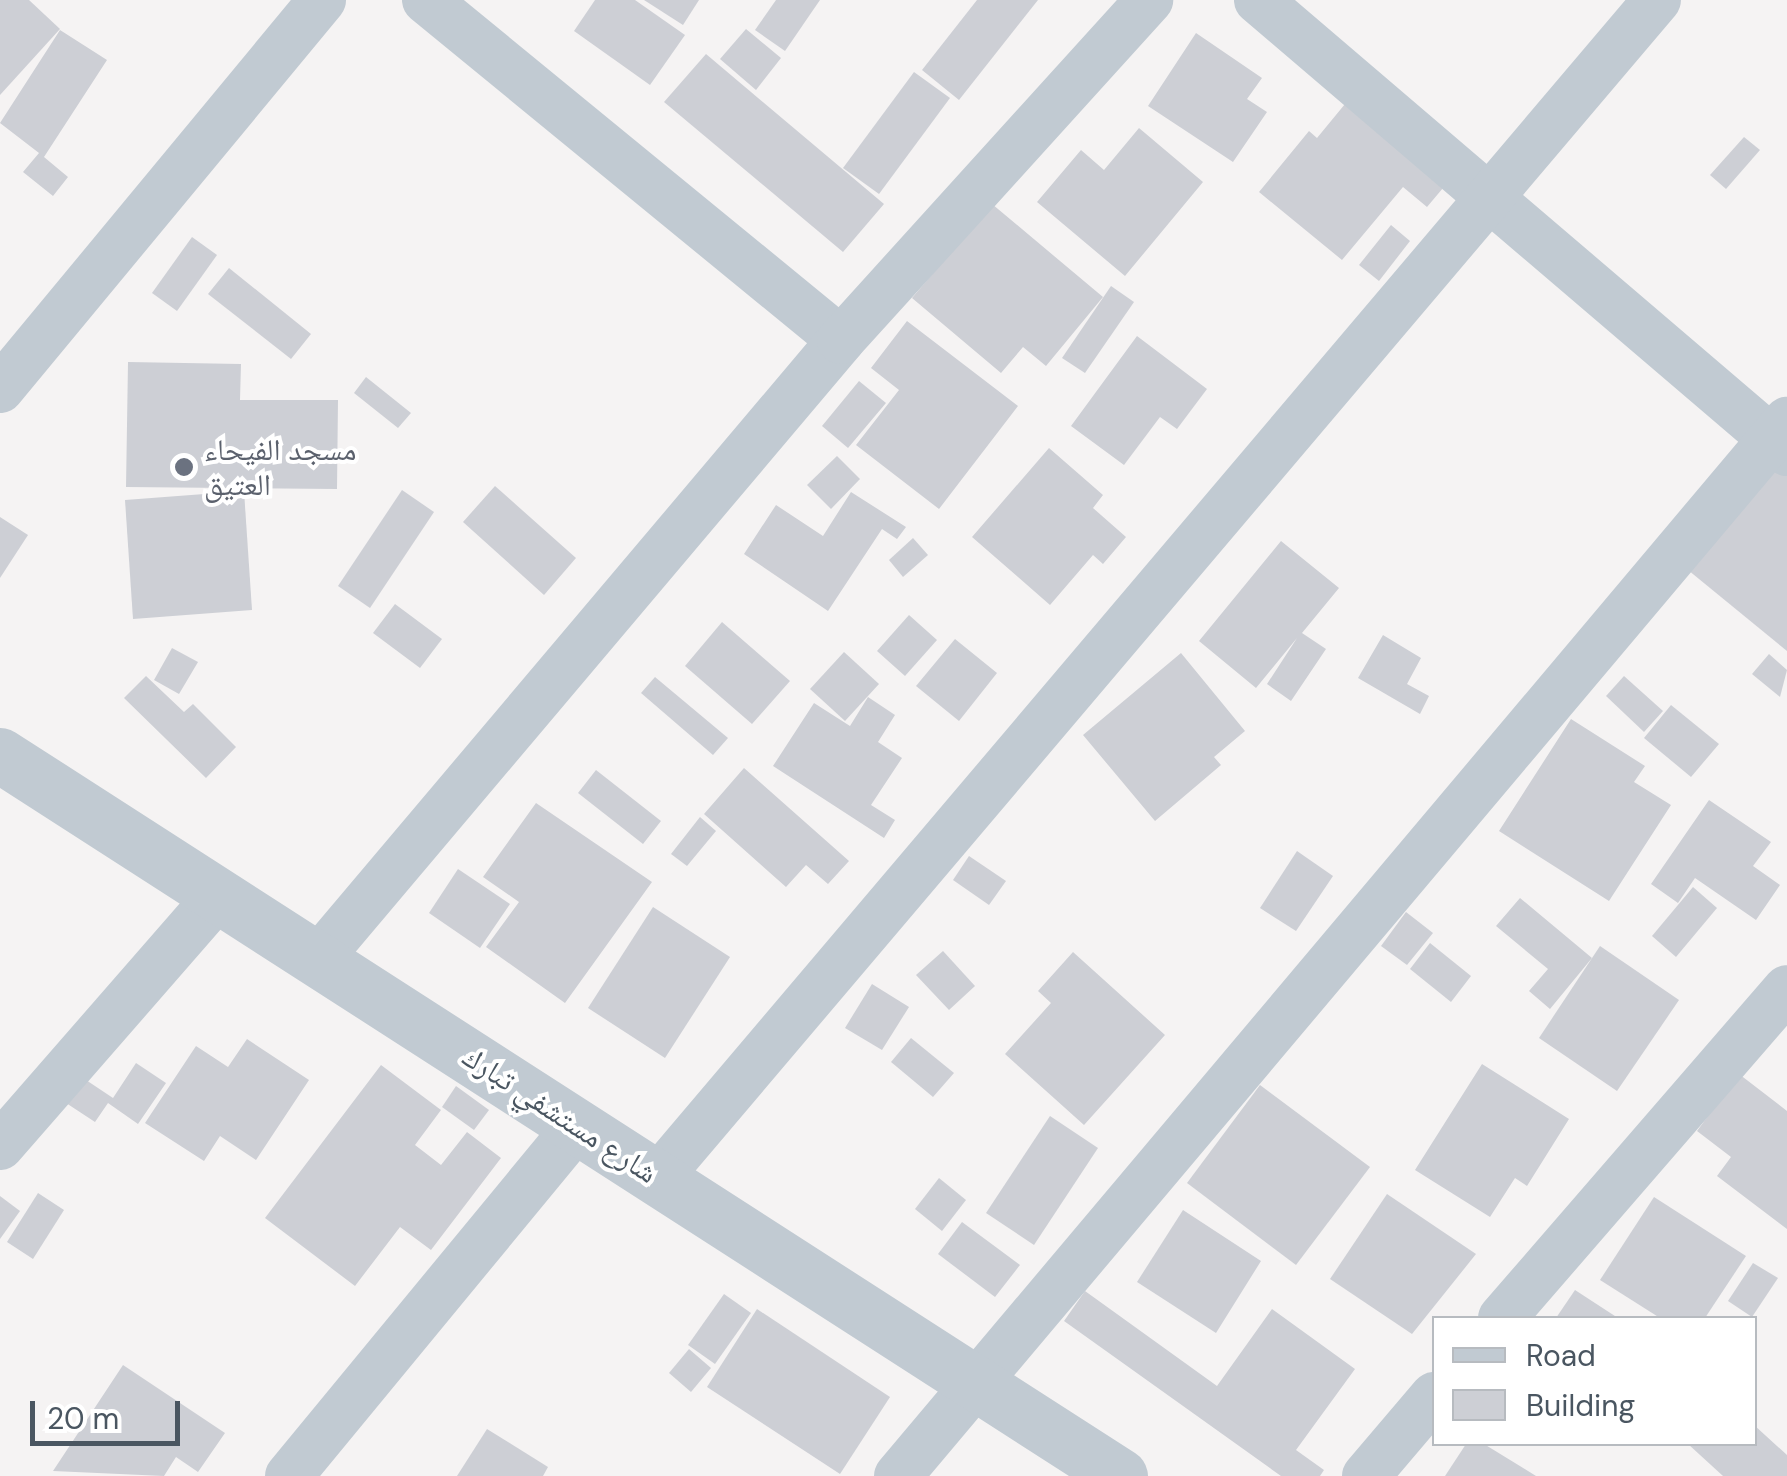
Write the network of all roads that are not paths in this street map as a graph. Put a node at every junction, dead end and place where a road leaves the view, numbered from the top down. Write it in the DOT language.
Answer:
graph roads {
  1 [pos="322,0"];
  2 [pos="426,0"];
  3 [pos="1148,0"];
  4 [pos="1258,0"];
  5 [pos="1657,0"];
  6 [pos="1490,198"];
  7 [pos="842,340"];
  8 [pos="0,390"];
  9 [pos="1782,437"];
  10 [pos="0,755"];
  11 [pos="217,897"];
  12 [pos="319,958"];
  13 [pos="1787,989"];
  14 [pos="577,1126"];
  15 [pos="0,1146"];
  16 [pos="657,1179"];
  17 [pos="1504,1316"];
  18 [pos="977,1384"];
  19 [pos="1432,1398"];
  20 [pos="289,1476"];
  21 [pos="898,1476"];
  22 [pos="1120,1476"];
  23 [pos="1366,1476"];
  1 -- 8 [label="street"];
  2 -- 7 [label="street"];
  3 -- 7 [label="street"];
  4 -- 6 [label="street"];
  5 -- 6 [label="street"];
  6 -- 9 [label="street"];
  6 -- 16 [label="street"];
  7 -- 12 [label="street"];
  9 -- 18 [label="street"];
  10 -- 11 [label="street, شارع مستشفي تبارك"];
  11 -- 12 [label="street, شارع مستشفي تبارك"];
  11 -- 15 [label="street"];
  12 -- 14 [label="street, شارع مستشفي تبارك"];
  13 -- 17 [label="street"];
  14 -- 16 [label="street, شارع مستشفي تبارك"];
  14 -- 20 [label="street"];
  16 -- 18 [label="street, شارع مستشفي تبارك"];
  18 -- 21 [label="street"];
  18 -- 22 [label="street, شارع مستشفي تبارك"];
  19 -- 23 [label="street"];
}
